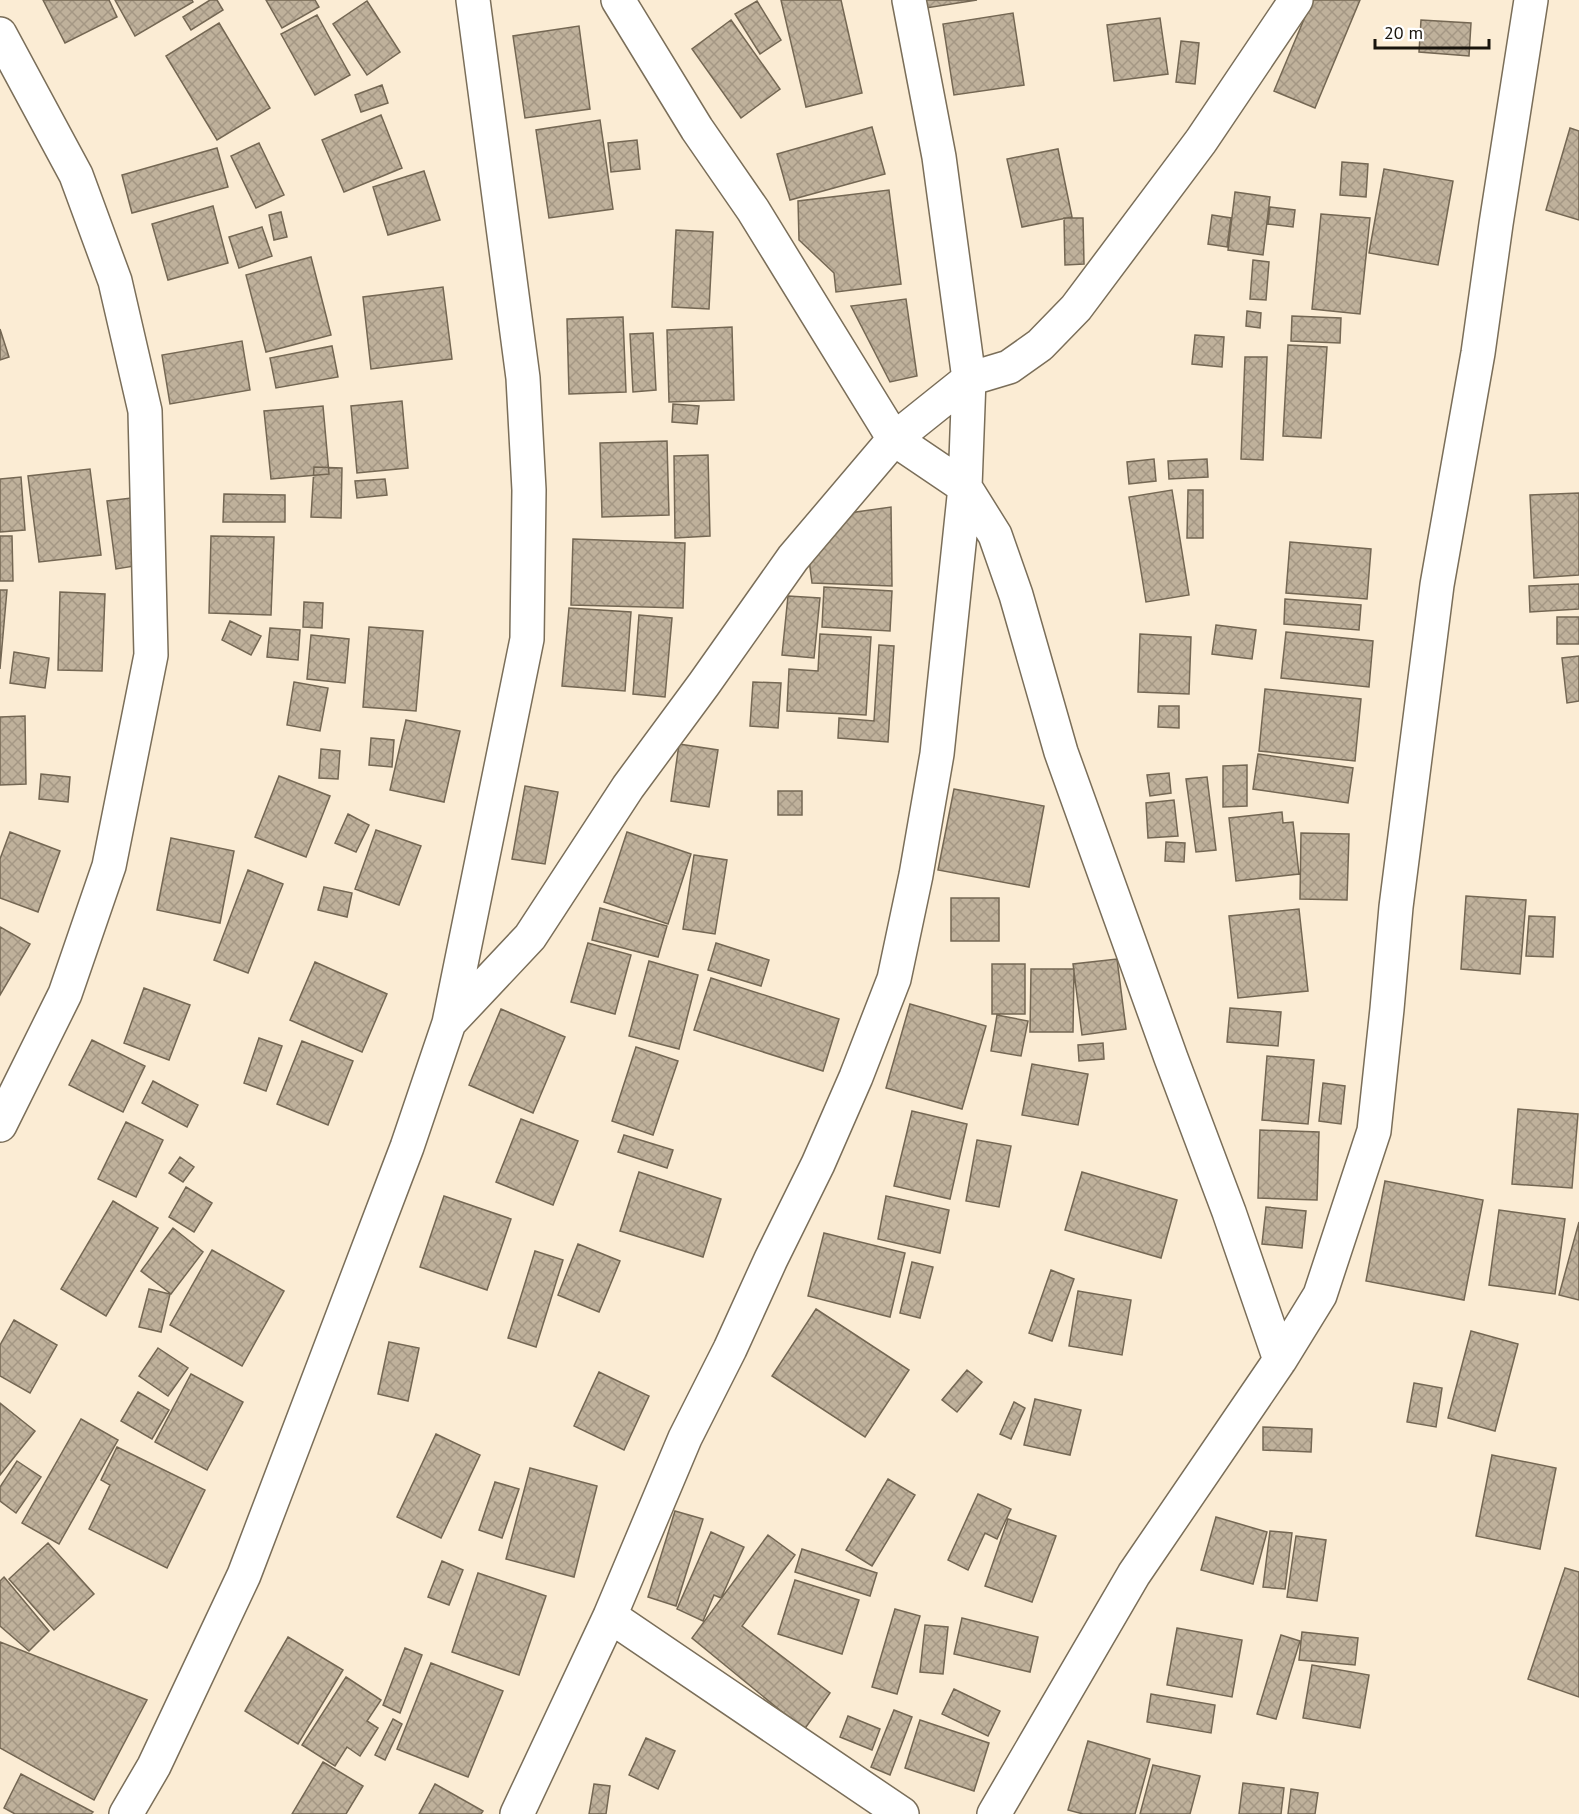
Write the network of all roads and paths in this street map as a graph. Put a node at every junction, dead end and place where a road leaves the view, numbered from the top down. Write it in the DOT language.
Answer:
graph roads {
  1 [pos="473,0"];
  2 [pos="618,0"];
  3 [pos="909,0"];
  4 [pos="1296,0"];
  5 [pos="1531,0"];
  6 [pos="0,34"];
  7 [pos="969,379"];
  8 [pos="894,438"];
  9 [pos="965,487"];
  10 [pos="449,1023"];
  11 [pos="0,1125"];
  12 [pos="1280,1360"];
  13 [pos="609,1616"];
  14 [pos="126,1814"];
  15 [pos="517,1814"];
  16 [pos="902,1814"];
  17 [pos="994,1814"];
  1 -- 10 [label="street"];
  2 -- 8 [label="street"];
  3 -- 7 [label="street"];
  4 -- 7 [label="street"];
  5 -- 12 [label="street"];
  6 -- 11 [label="street"];
  7 -- 8 [label="street"];
  7 -- 9 [label="street"];
  8 -- 9 [label="street"];
  8 -- 10 [label="street"];
  9 -- 12 [label="street"];
  9 -- 13 [label="street"];
  10 -- 14 [label="street"];
  12 -- 17 [label="street"];
  13 -- 15 [label="street"];
  13 -- 16 [label="street"];
}
